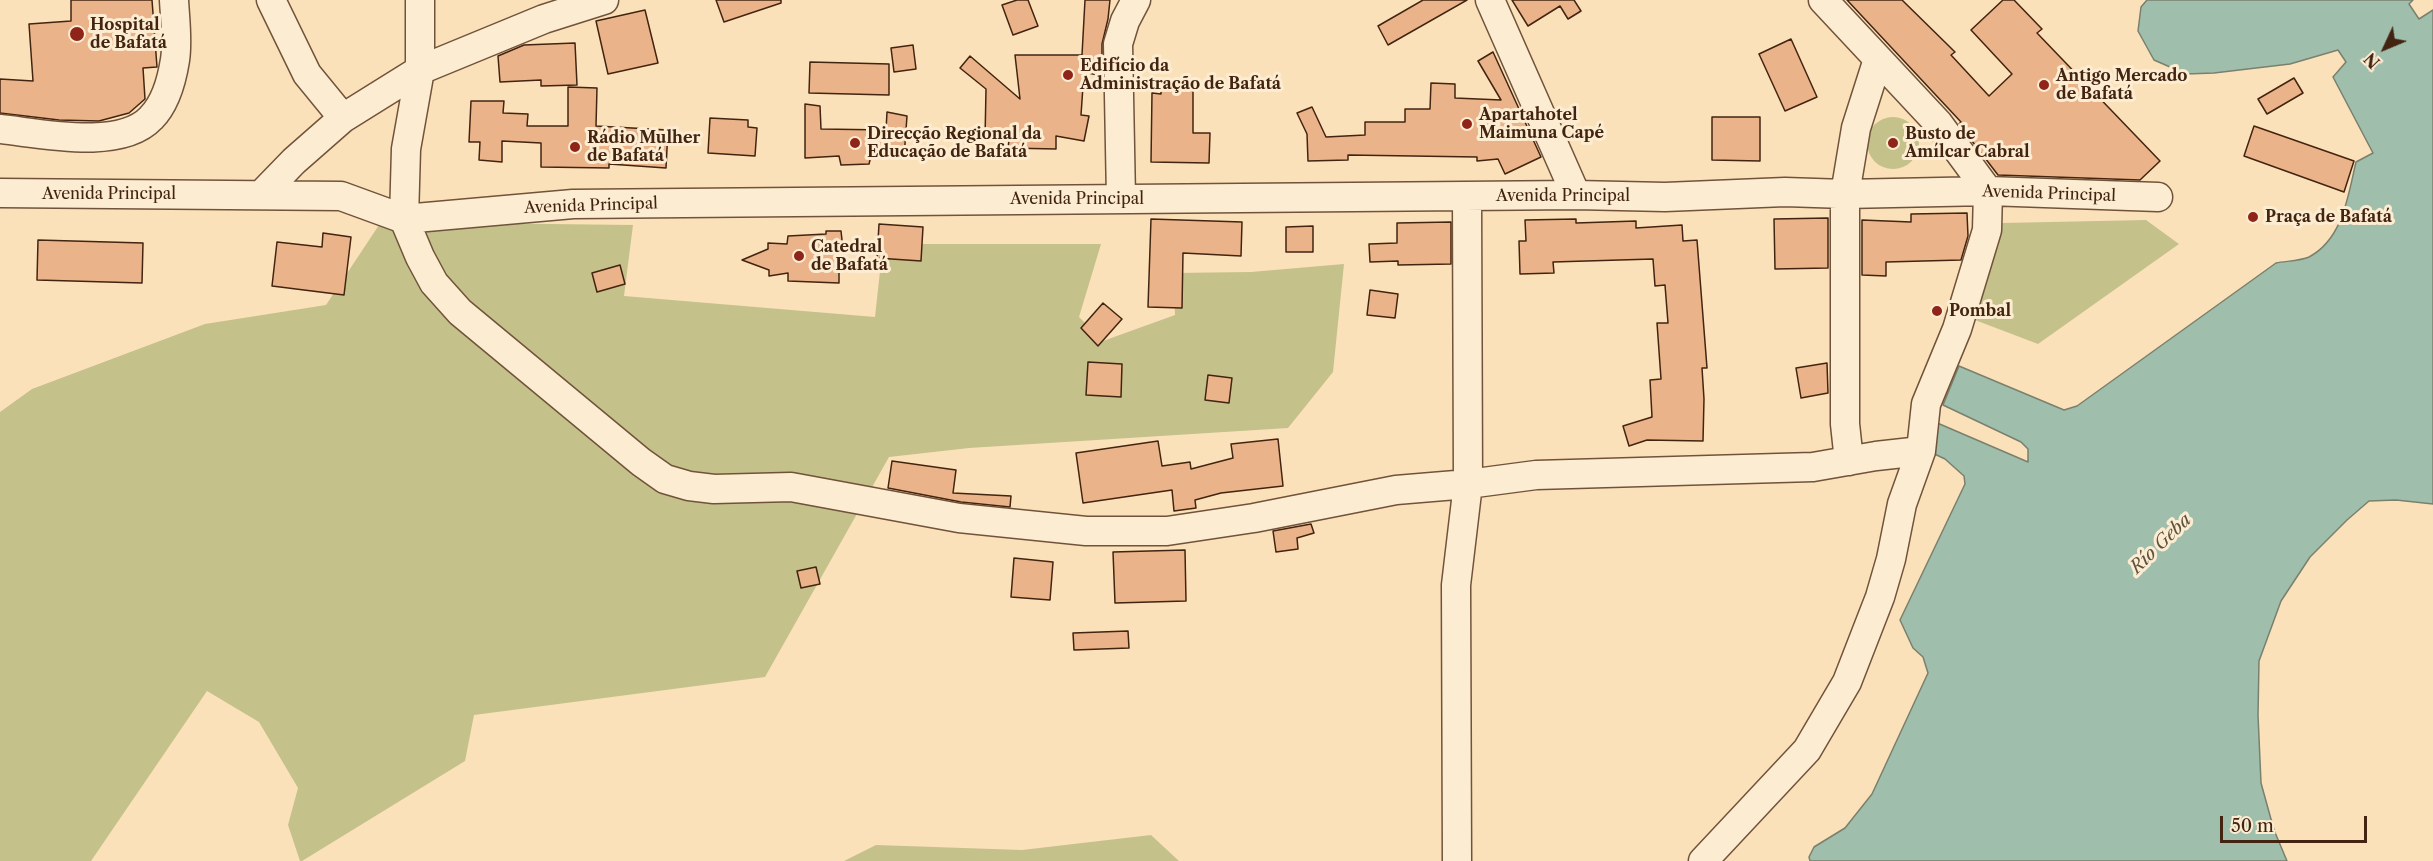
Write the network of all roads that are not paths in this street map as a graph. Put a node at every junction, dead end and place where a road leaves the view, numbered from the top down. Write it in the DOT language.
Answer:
graph roads {
  1 [pos="174,0"];
  2 [pos="271,0"];
  3 [pos="420,0"];
  4 [pos="604,0"];
  5 [pos="1136,0"];
  6 [pos="1490,0"];
  7 [pos="1823,0"];
  8 [pos="1878,59"];
  9 [pos="420,70"];
  10 [pos="344,118"];
  11 [pos="0,129"];
  12 [pos="1988,191"];
  13 [pos="0,193"];
  14 [pos="1845,194"];
  15 [pos="261,195"];
  16 [pos="1576,195"];
  17 [pos="1467,196"];
  18 [pos="2158,197"];
  19 [pos="1121,199"];
  20 [pos="404,219"];
  21 [pos="1921,451"];
  22 [pos="1849,461"];
  23 [pos="1468,484"];
  24 [pos="1457,861"];
  25 [pos="1703,861"];
  1 -- 11 [label="street"];
  2 -- 10 [label="street"];
  3 -- 9 [label="street"];
  4 -- 9 [label="street"];
  5 -- 19 [label="street"];
  6 -- 16 [label="street"];
  7 -- 8 [label="street"];
  8 -- 12 [label="street"];
  8 -- 14 [label="street"];
  9 -- 10 [label="street"];
  9 -- 20 [label="street"];
  10 -- 15 [label="street"];
  12 -- 14 [label="street, Avenida Principal"];
  12 -- 18 [label="street, Avenida Principal"];
  12 -- 21 [label="street"];
  13 -- 15 [label="street, Avenida Principal"];
  14 -- 16 [label="street, Avenida Principal"];
  14 -- 22 [label="street"];
  15 -- 20 [label="street, Avenida Principal"];
  16 -- 17 [label="street, Avenida Principal"];
  17 -- 19 [label="street, Avenida Principal"];
  17 -- 23 [label="street"];
  19 -- 20 [label="street, Avenida Principal"];
  20 -- 23 [label="street"];
  21 -- 22 [label="street"];
  21 -- 25 [label="street"];
  22 -- 23 [label="street"];
  23 -- 24 [label="street"];
}
